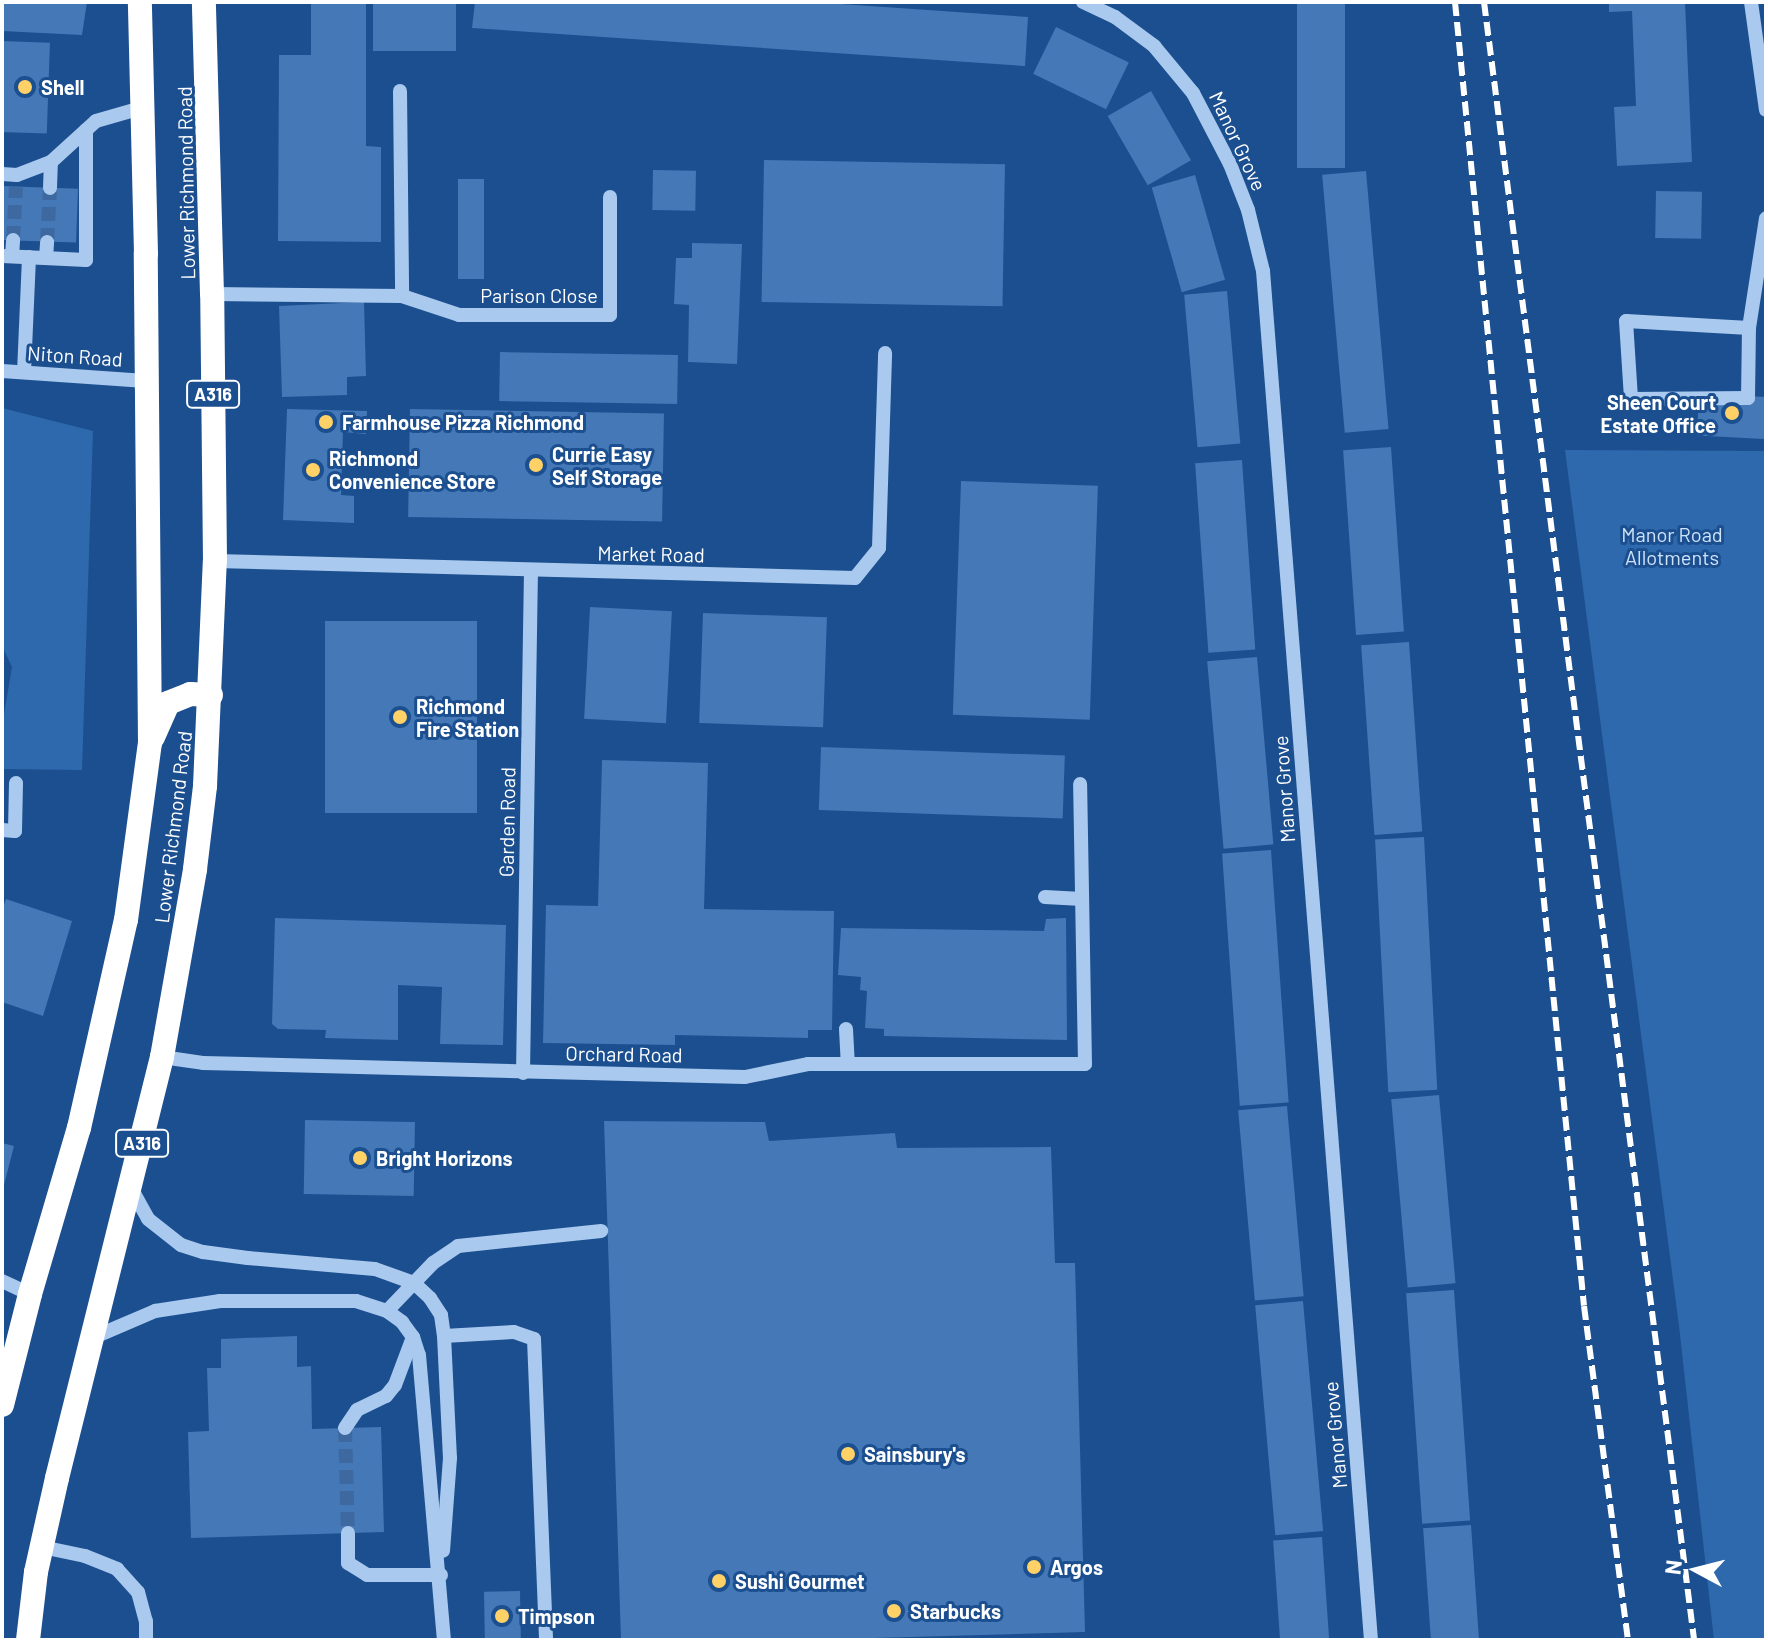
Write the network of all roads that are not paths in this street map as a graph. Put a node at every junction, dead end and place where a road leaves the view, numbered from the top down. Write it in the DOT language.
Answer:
graph roads {
  1 [pos="140,2"];
  2 [pos="204,2"];
  3 [pos="1751,2"];
  4 [pos="1090,3"];
  5 [pos="400,91"];
  6 [pos="141,108"];
  7 [pos="1766,110"];
  8 [pos="86,130"];
  9 [pos="51,162"];
  10 [pos="12,179"];
  11 [pos="50,188"];
  12 [pos="610,197"];
  13 [pos="1766,218"];
  14 [pos="13,240"];
  15 [pos="47,242"];
  16 [pos="7,256"];
  17 [pos="29,257"];
  18 [pos="46,258"];
  19 [pos="212,294"];
  20 [pos="402,296"];
  21 [pos="1749,328"];
  22 [pos="885,353"];
  23 [pos="2,371"];
  24 [pos="24,372"];
  25 [pos="146,381"];
  26 [pos="215,561"];
  27 [pos="531,571"];
  28 [pos="211,695"];
  29 [pos="150,743"];
  30 [pos="16,783"];
  31 [pos="1080,784"];
  32 [pos="2,830"];
  33 [pos="1045,897"];
  34 [pos="1082,899"];
  35 [pos="846,1029"];
  36 [pos="162,1057"];
  37 [pos="848,1063"];
  38 [pos="523,1073"];
  39 [pos="131,1188"];
  40 [pos="601,1231"];
  41 [pos="2,1281"];
  42 [pos="414,1283"];
  43 [pos="30,1294"];
  44 [pos="387,1311"];
  45 [pos="444,1336"];
  46 [pos="413,1337"];
  47 [pos="91,1339"];
  48 [pos="2,1405"];
  49 [pos="345,1428"];
  50 [pos="348,1533"];
  51 [pos="42,1547"];
  52 [pos="441,1575"];
  53 [pos="28,1640"];
  54 [pos="146,1640"];
  55 [pos="444,1640"];
  56 [pos="546,1640"];
  57 [pos="1371,1640"];
  1 -- 6 [label="highway, Lower Richmond Road"];
  2 -- 19 [label="highway, Lower Richmond Road / A316"];
  3 -- 7 [label="street"];
  4 -- 57 [label="street, Manor Grove"];
  5 -- 20 [label="street"];
  6 -- 8 [label="street"];
  6 -- 25 [label="highway, Lower Richmond Road"];
  8 -- 9 [label="street"];
  8 -- 18 [label="street"];
  9 -- 10 [label="street"];
  9 -- 11 [label="street"];
  12 -- 20 [label="street, Parison Close"];
  13 -- 21 [label="street"];
  14 -- 16 [label="street"];
  15 -- 18 [label="street"];
  16 -- 17 [label="street"];
  17 -- 18 [label="street"];
  17 -- 24 [label="street"];
  19 -- 20 [label="street, Parison Close"];
  19 -- 26 [label="highway, Lower Richmond Road / A316"];
  21 -- 21 [label="street"];
  22 -- 27 [label="street, Market Road"];
  23 -- 24 [label="street, Niton Road"];
  24 -- 25 [label="street, Niton Road"];
  25 -- 29 [label="highway, Lower Richmond Road"];
  26 -- 27 [label="street, Market Road"];
  26 -- 28 [label="highway, Lower Richmond Road / A316"];
  27 -- 38 [label="street, Garden Road"];
  28 -- 29 [label="highway"];
  28 -- 36 [label="highway, Lower Richmond Road / A316"];
  29 -- 43 [label="highway, Lower Richmond Road"];
  30 -- 32 [label="street"];
  31 -- 34 [label="street"];
  33 -- 34 [label="street"];
  34 -- 37 [label="street, Orchard Road"];
  35 -- 37 [label="street"];
  36 -- 38 [label="street, Orchard Road"];
  36 -- 39 [label="highway, Lower Richmond Road / A316"];
  37 -- 38 [label="street, Orchard Road"];
  39 -- 42 [label="street"];
  39 -- 47 [label="highway, Lower Richmond Road / A316"];
  40 -- 42 [label="street"];
  41 -- 43 [label="street"];
  42 -- 44 [label="street"];
  42 -- 45 [label="street"];
  43 -- 48 [label="highway, Lower Richmond Road"];
  44 -- 46 [label="street"];
  44 -- 47 [label="street"];
  45 -- 52 [label="street"];
  45 -- 56 [label="street"];
  46 -- 49 [label="street"];
  46 -- 52 [label="street"];
  47 -- 51 [label="highway, Lower Richmond Road / A316"];
  50 -- 52 [label="street"];
  51 -- 53 [label="highway, Lower Richmond Road / A316"];
  51 -- 54 [label="street"];
  52 -- 55 [label="street"];
}
